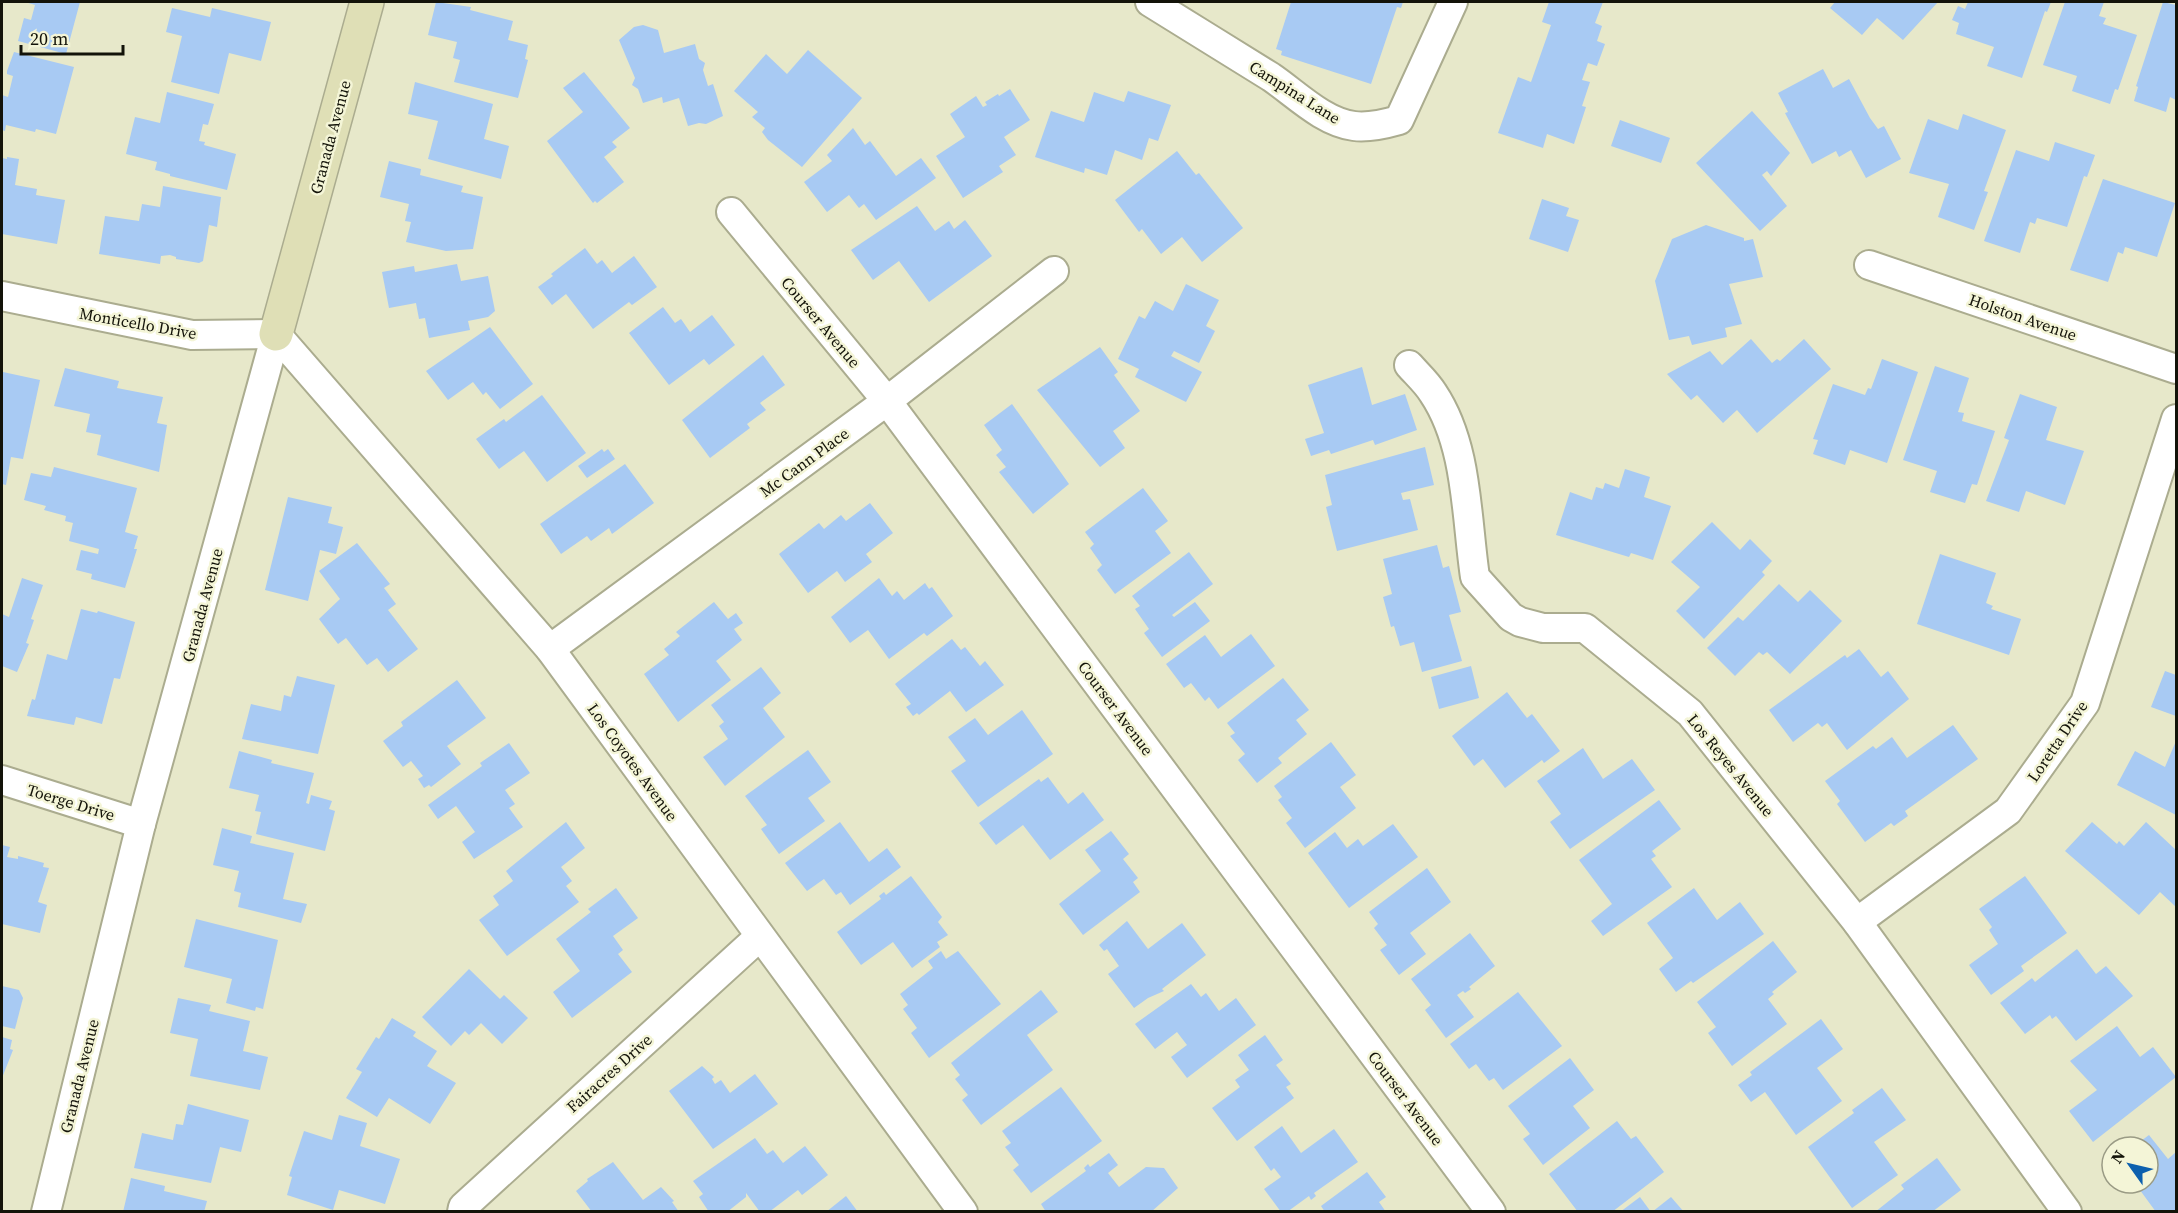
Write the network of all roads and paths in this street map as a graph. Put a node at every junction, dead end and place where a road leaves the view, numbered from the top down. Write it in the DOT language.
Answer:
graph roads {
  1 [pos="368,2"];
  2 [pos="1150,2"];
  3 [pos="1453,2"];
  4 [pos="731,212"];
  5 [pos="1869,265"];
  6 [pos="1054,271"];
  7 [pos="2,296"];
  8 [pos="276,334"];
  9 [pos="1409,365"];
  10 [pos="2176,369"];
  11 [pos="887,401"];
  12 [pos="2176,419"];
  13 [pos="550,649"];
  14 [pos="2,780"];
  15 [pos="141,824"];
  16 [pos="1857,922"];
  17 [pos="759,937"];
  18 [pos="46,1212"];
  19 [pos="462,1212"];
  20 [pos="963,1212"];
  21 [pos="1491,1212"];
  22 [pos="2067,1212"];
  1 -- 8 [label="street, Granada Avenue"];
  2 -- 3 [label="street, Campina Lane"];
  4 -- 11 [label="street, Courser Avenue"];
  5 -- 10 [label="street, Holston Avenue"];
  6 -- 11 [label="street, Mc Cann Place"];
  7 -- 8 [label="street, Monticello Drive"];
  8 -- 13 [label="street, Los Coyotes Avenue"];
  8 -- 15 [label="street, Granada Avenue"];
  9 -- 16 [label="street, Los Reyes Avenue"];
  11 -- 13 [label="street, Mc Cann Place"];
  11 -- 21 [label="street, Courser Avenue"];
  12 -- 16 [label="street, Loretta Drive"];
  13 -- 17 [label="street, Los Coyotes Avenue"];
  14 -- 15 [label="street, Toerge Drive"];
  15 -- 18 [label="street, Granada Avenue"];
  16 -- 22 [label="street, Los Reyes Avenue"];
  17 -- 19 [label="street, Fairacres Drive"];
  17 -- 20 [label="street, Los Coyotes Avenue"];
}
